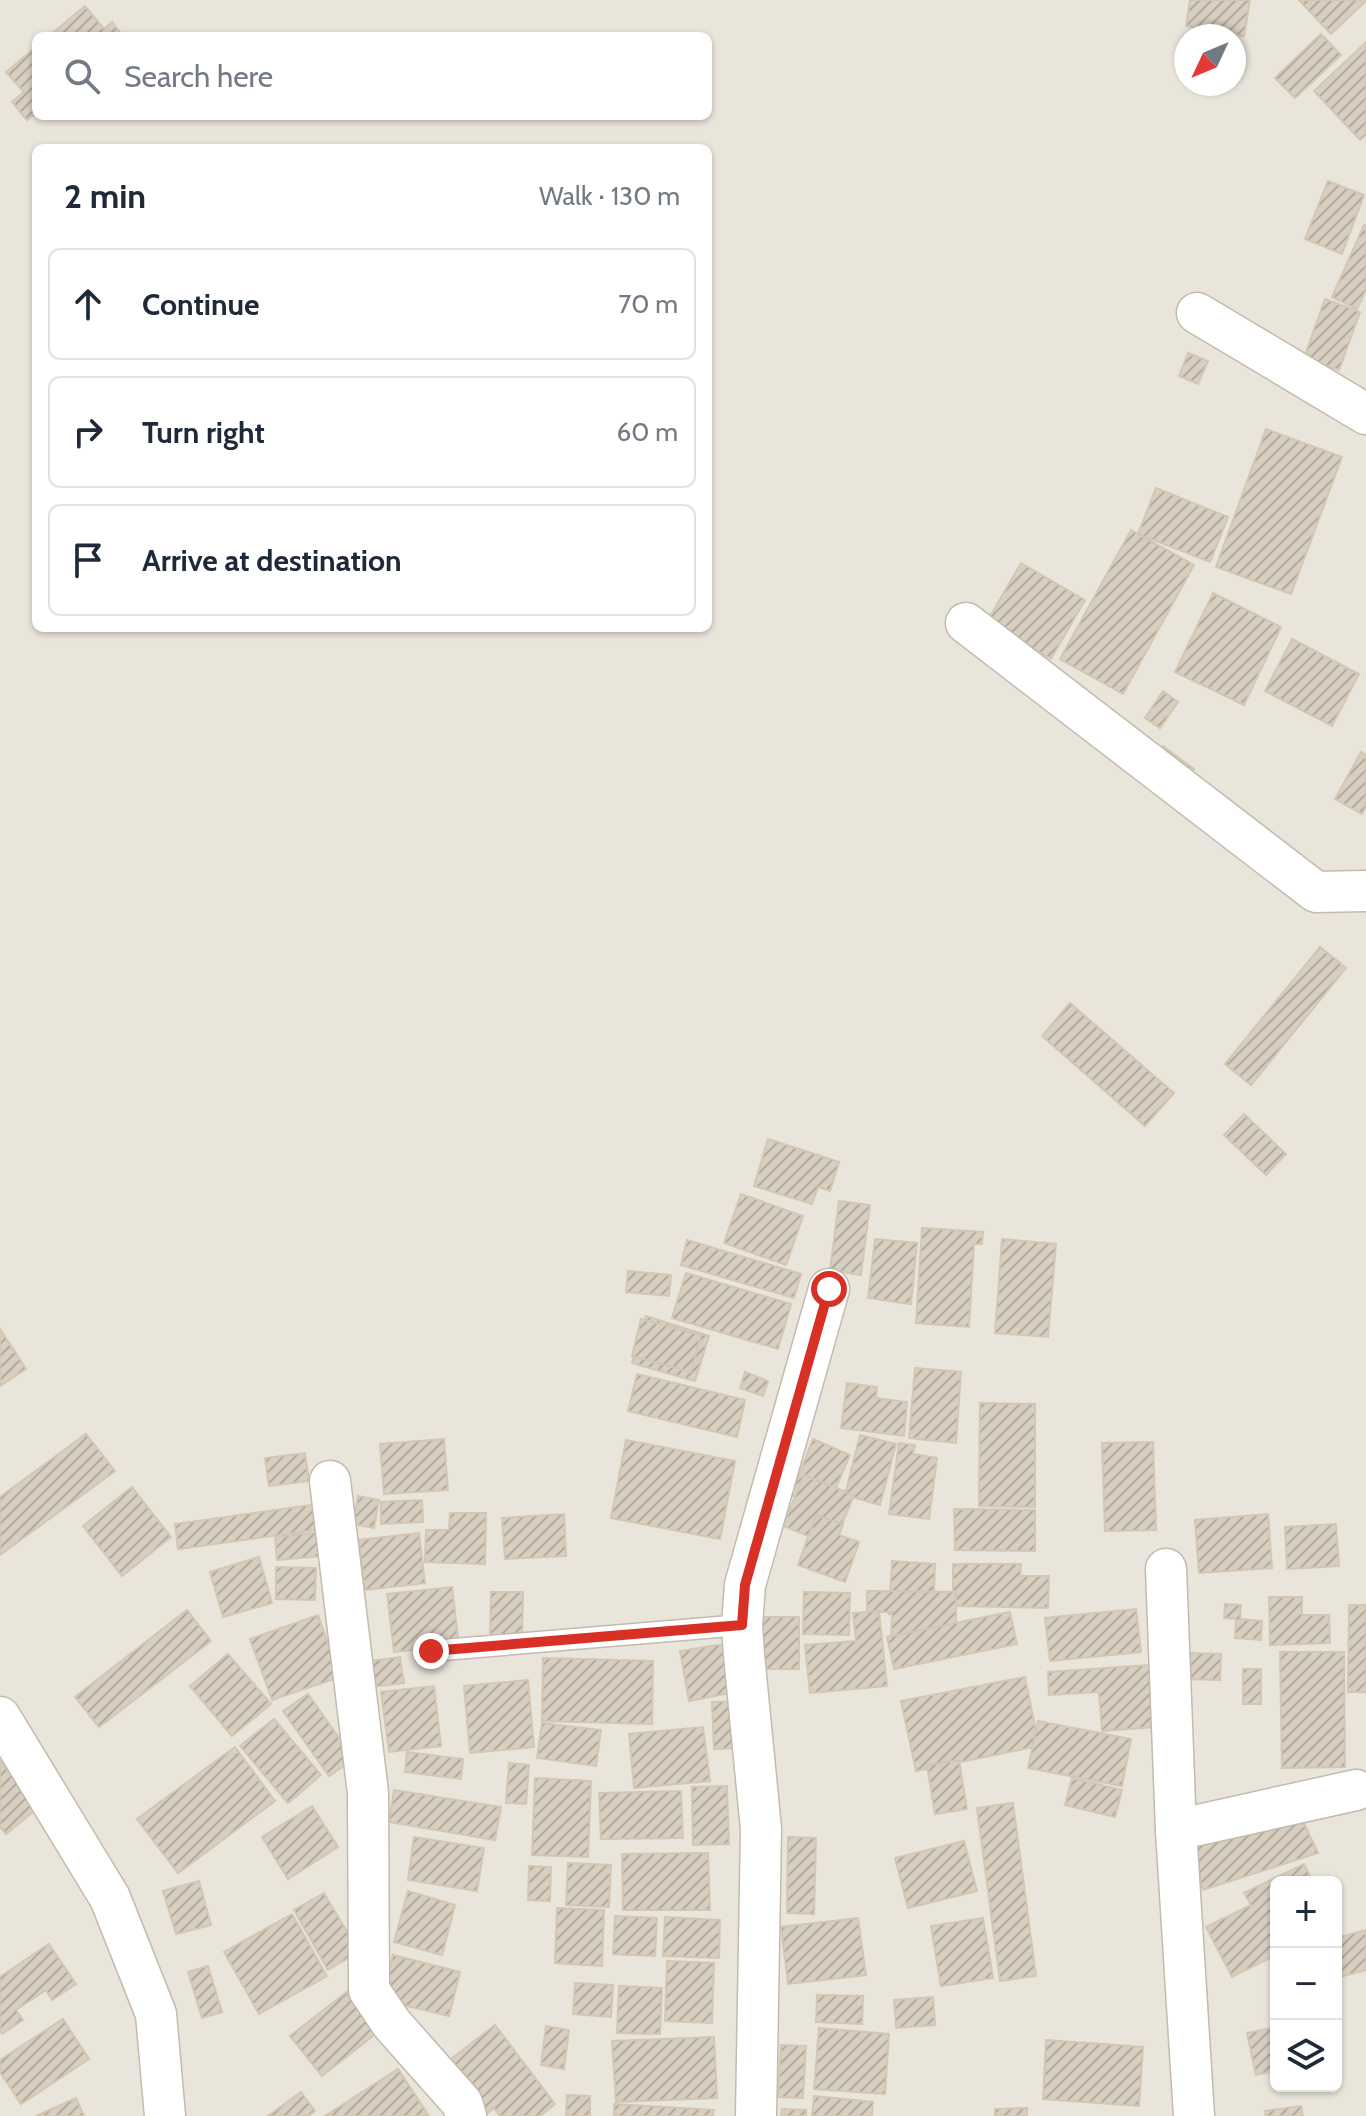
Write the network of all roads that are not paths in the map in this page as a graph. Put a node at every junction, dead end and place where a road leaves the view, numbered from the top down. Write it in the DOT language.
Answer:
graph roads {
  1 [pos="1197,313"];
  2 [pos="1366,414"];
  3 [pos="966,623"];
  4 [pos="1366,891"];
  5 [pos="829,1289"];
  6 [pos="330,1481"];
  7 [pos="1166,1569"];
  8 [pos="742,1625"];
  9 [pos="431,1651"];
  10 [pos="0,1717"];
  11 [pos="1356,1790"];
  12 [pos="1176,1830"];
  13 [pos="165,2116"];
  14 [pos="466,2116"];
  15 [pos="756,2116"];
  16 [pos="1194,2116"];
  1 -- 2 [label="street"];
  3 -- 4 [label="street"];
  5 -- 8 [label="street"];
  6 -- 14 [label="street"];
  7 -- 12 [label="street"];
  8 -- 9 [label="lane"];
  8 -- 15 [label="street"];
  10 -- 13 [label="street"];
  11 -- 12 [label="street"];
  12 -- 16 [label="street"];
}
